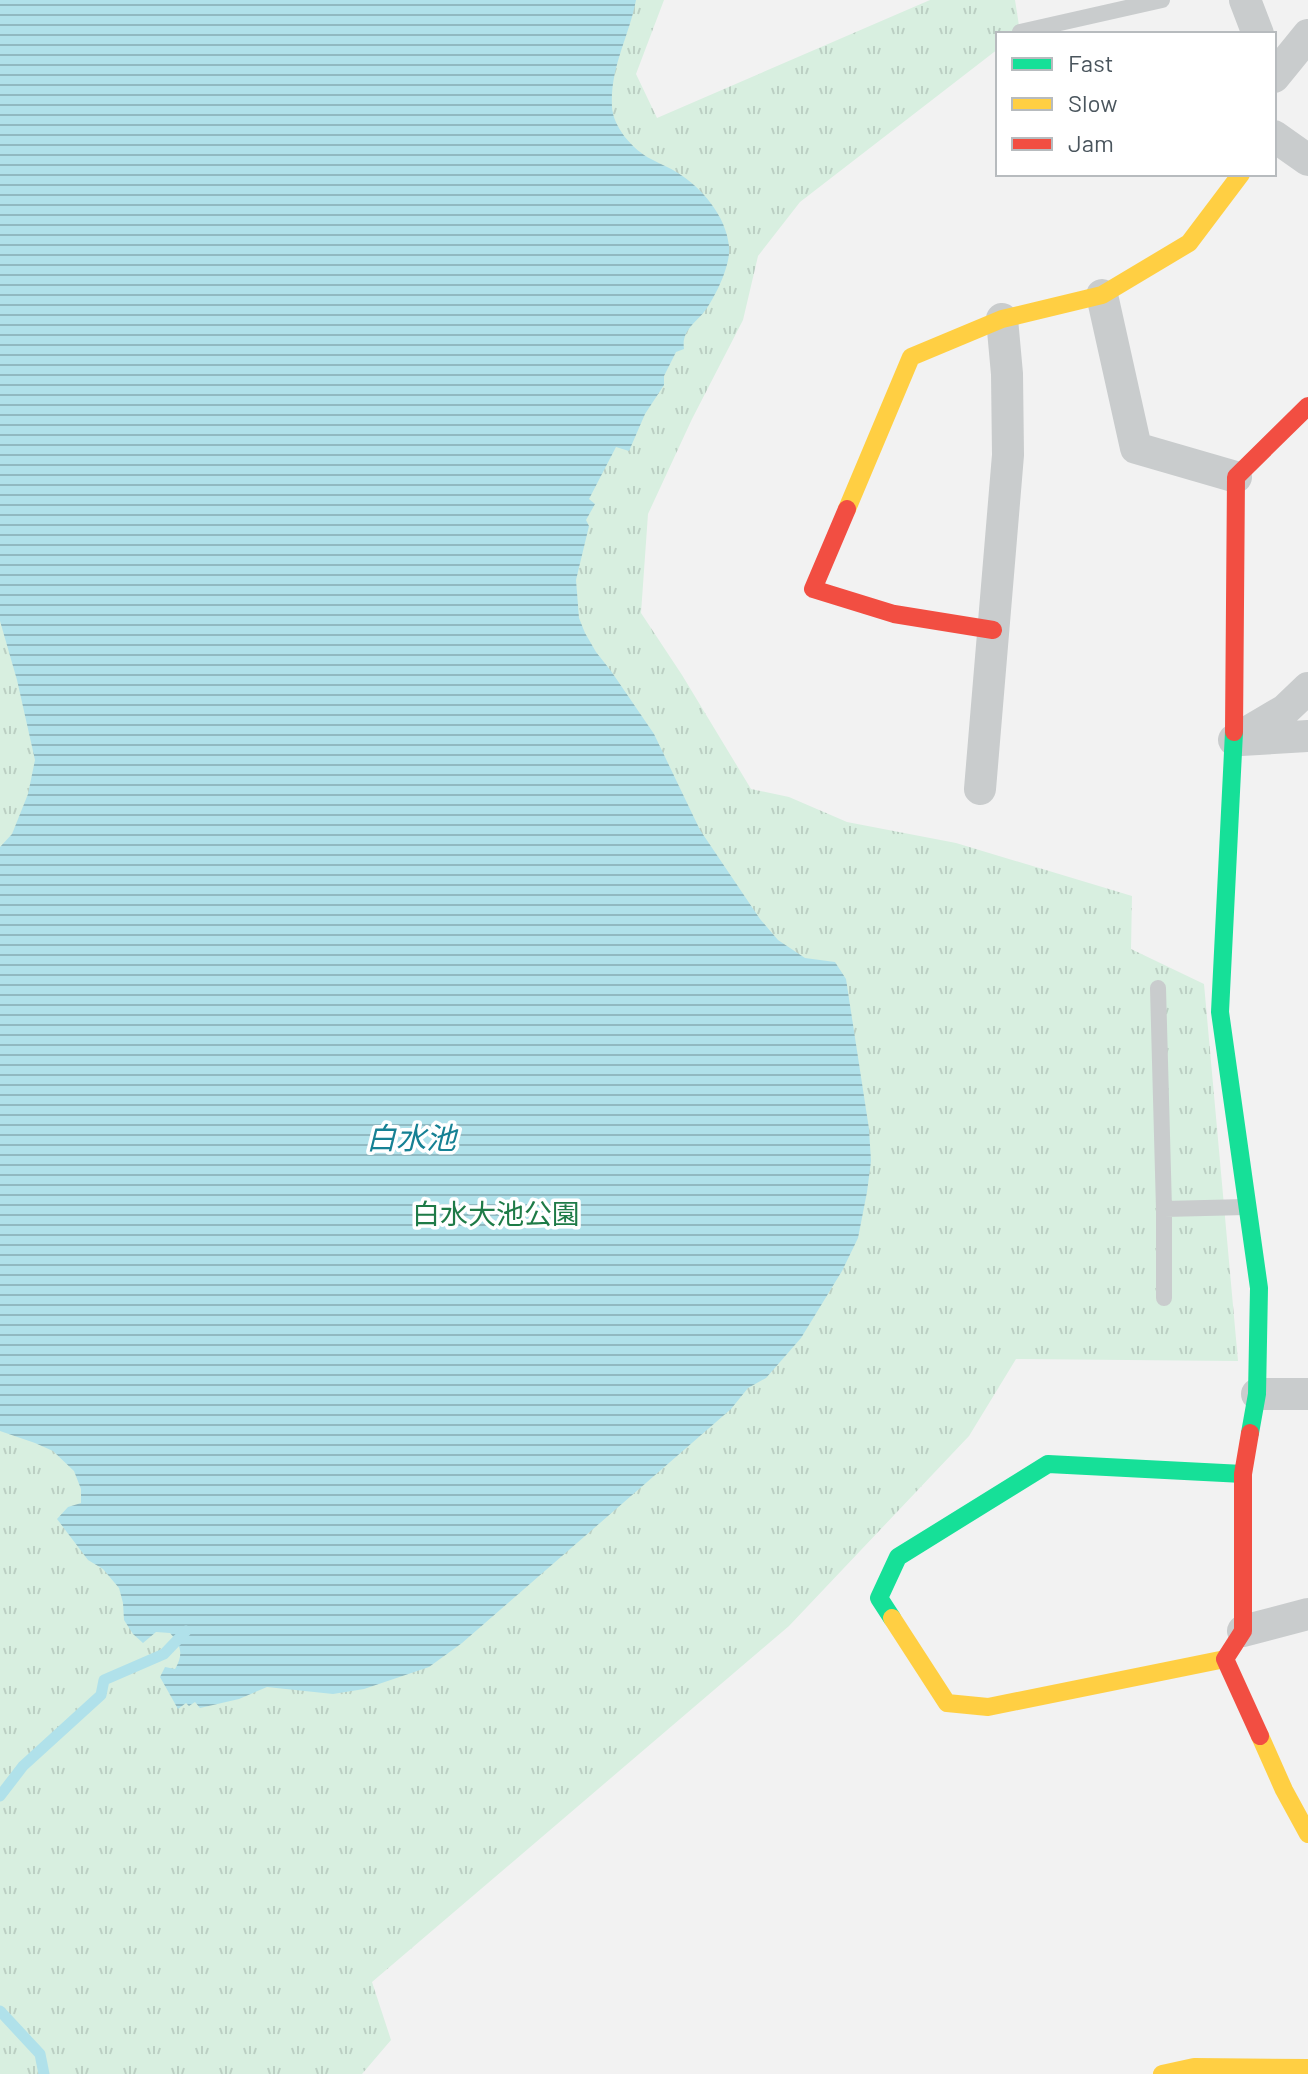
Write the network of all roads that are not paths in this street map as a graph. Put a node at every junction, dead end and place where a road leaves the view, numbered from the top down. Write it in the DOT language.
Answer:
graph roads {
  1 [pos="1162,0"];
  2 [pos="1245,0"];
  3 [pos="1020,32"];
  4 [pos="1257,32"];
  5 [pos="1308,35"];
  6 [pos="1276,75"];
  7 [pos="1276,137"];
  8 [pos="1308,160"];
  9 [pos="1239,176"];
  10 [pos="1102,295"];
  11 [pos="1002,319"];
  12 [pos="1308,406"];
  13 [pos="1236,477"];
  14 [pos="993,630"];
  15 [pos="1308,688"];
  16 [pos="1308,736"];
  17 [pos="1234,740"];
  18 [pos="980,789"];
  19 [pos="1158,988"];
  20 [pos="1247,1207"];
  21 [pos="1164,1209"];
  22 [pos="1164,1298"];
  23 [pos="1257,1394"];
  24 [pos="1308,1394"];
  25 [pos="1243,1474"];
  26 [pos="1308,1614"];
  27 [pos="1243,1631"];
  28 [pos="1225,1659"];
  29 [pos="1308,1834"];
  30 [pos="1308,2068"];
  31 [pos="1162,2074"];
  1 -- 3 [label="lane"];
  2 -- 4 [label="street"];
  5 -- 6 [label="street"];
  7 -- 8 [label="street"];
  9 -- 10 [label="street"];
  10 -- 11 [label="street"];
  10 -- 13 [label="street"];
  11 -- 14 [label="street"];
  11 -- 14 [label="street"];
  12 -- 13 [label="street"];
  13 -- 17 [label="street"];
  14 -- 18 [label="street"];
  15 -- 17 [label="street"];
  16 -- 17 [label="street"];
  17 -- 20 [label="street"];
  19 -- 21 [label="lane"];
  20 -- 21 [label="lane"];
  20 -- 23 [label="street"];
  21 -- 22 [label="lane"];
  23 -- 24 [label="street"];
  23 -- 25 [label="street"];
  25 -- 27 [label="street"];
  25 -- 28 [label="street"];
  26 -- 27 [label="street"];
  27 -- 28 [label="street"];
  28 -- 29 [label="street"];
  30 -- 31 [label="street"];
}
